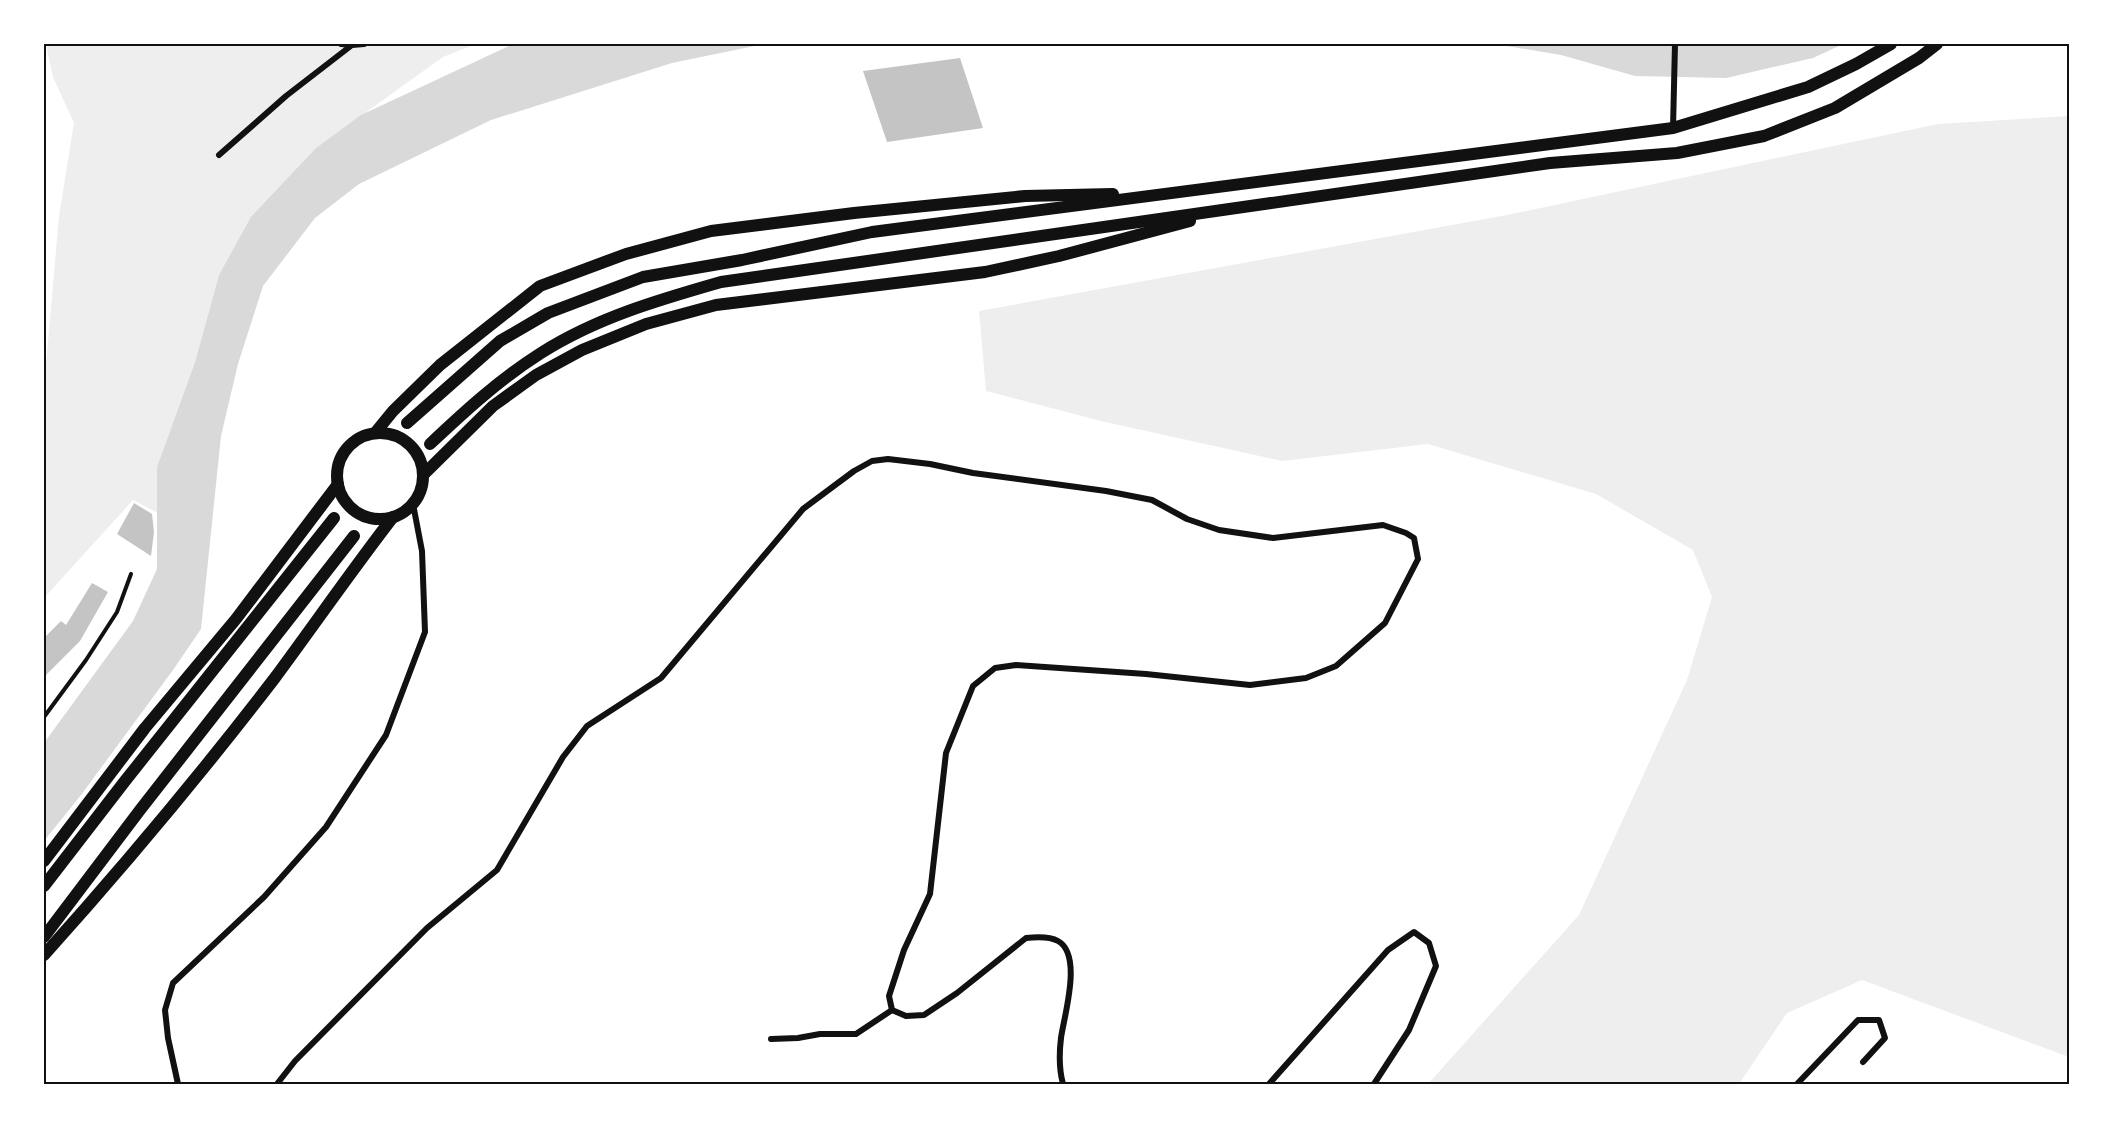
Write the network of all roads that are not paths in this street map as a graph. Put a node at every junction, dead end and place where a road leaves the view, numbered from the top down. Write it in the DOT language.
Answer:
graph roads {
  1 [pos="341,44"];
  2 [pos="364,44"];
  3 [pos="1675,44"];
  4 [pos="1891,44"];
  5 [pos="1937,44"];
  6 [pos="352,45"];
  7 [pos="1673,128"];
  8 [pos="219,155"];
  9 [pos="1178,193"];
  10 [pos="1247,207"];
  11 [pos="407,423"];
  12 [pos="375,433"];
  13 [pos="430,444"];
  14 [pos="423,475"];
  15 [pos="338,484"];
  16 [pos="413,504"];
  17 [pos="393,517"];
  18 [pos="334,518"];
  19 [pos="354,536"];
  20 [pos="131,574"];
  21 [pos="44,717"];
  22 [pos="44,861"];
  23 [pos="44,886"];
  24 [pos="44,937"];
  25 [pos="44,955"];
  26 [pos="892,1010"];
  27 [pos="771,1039"];
  28 [pos="1863,1062"];
  29 [pos="178,1084"];
  30 [pos="277,1084"];
  31 [pos="1063,1084"];
  32 [pos="1269,1084"];
  33 [pos="1374,1084"];
  34 [pos="1797,1084"];
  1 -- 6 [label="street"];
  2 -- 6 [label="street"];
  3 -- 7 [label="street"];
  4 -- 7 [label="highway"];
  5 -- 10 [label="highway"];
  6 -- 8 [label="street"];
  7 -- 9 [label="highway"];
  9 -- 11 [label="highway"];
  9 -- 12 [label="highway"];
  10 -- 13 [label="highway"];
  10 -- 14 [label="highway"];
  12 -- 14 [label="highway"];
  12 -- 15 [label="highway"];
  14 -- 16 [label="highway"];
  15 -- 17 [label="highway"];
  15 -- 22 [label="highway"];
  16 -- 17 [label="highway"];
  16 -- 29 [label="street"];
  17 -- 25 [label="highway"];
  18 -- 23 [label="highway"];
  19 -- 24 [label="highway"];
  20 -- 21 [label="lane"];
  26 -- 27 [label="street"];
  26 -- 30 [label="street"];
  26 -- 31 [label="street"];
  28 -- 34 [label="street"];
  32 -- 33 [label="street"];
}
